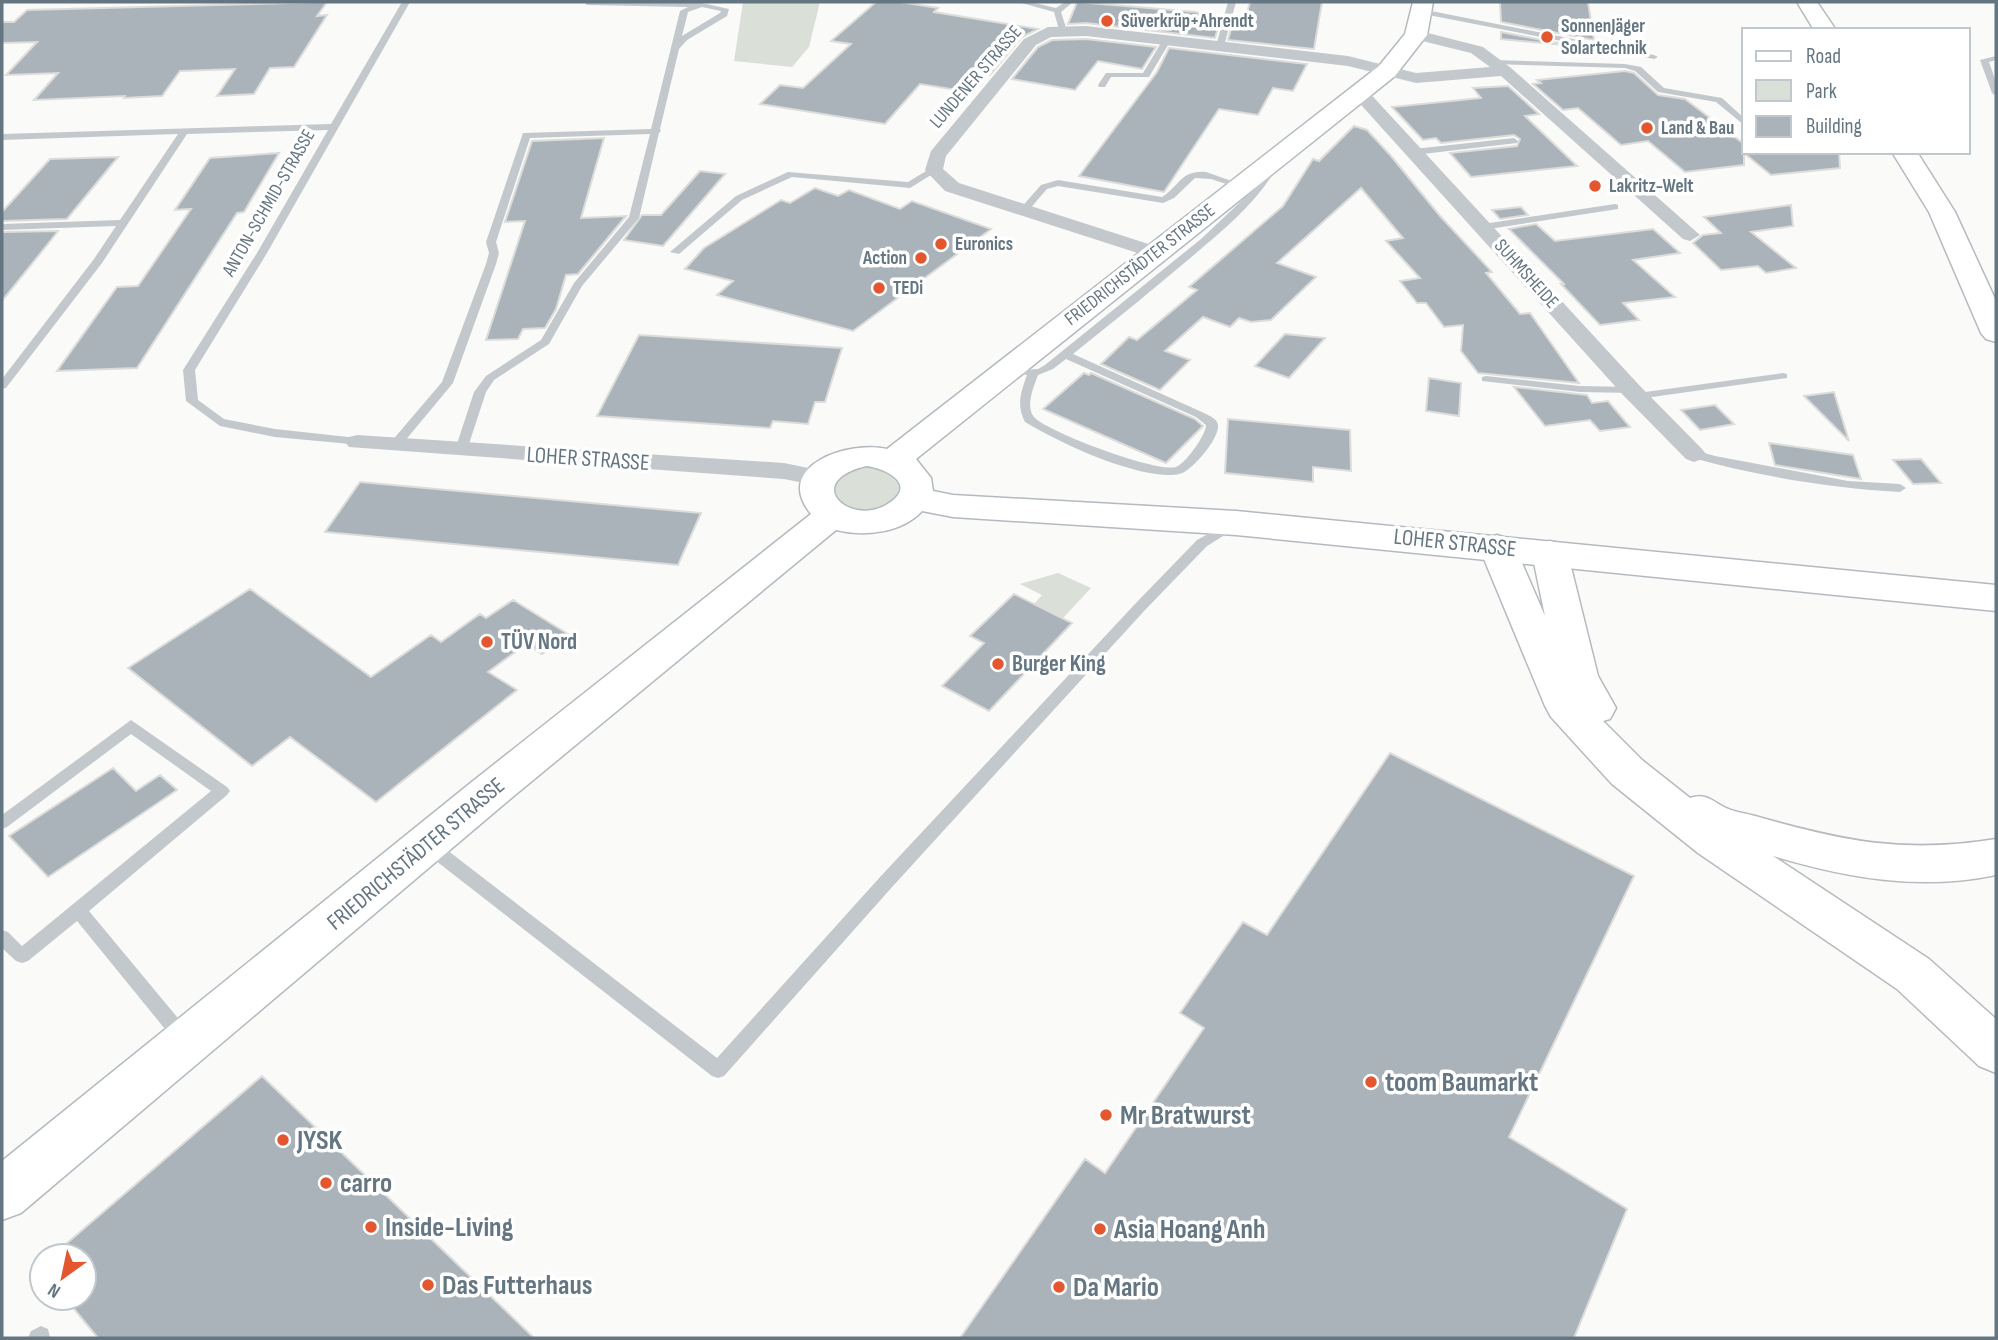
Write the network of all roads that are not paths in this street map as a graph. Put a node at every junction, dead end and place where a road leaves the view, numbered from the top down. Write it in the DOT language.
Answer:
graph roads {
  1 [pos="406,2"];
  2 [pos="1022,2"];
  3 [pos="1069,2"];
  4 [pos="1232,2"];
  5 [pos="1807,2"];
  6 [pos="587,3"];
  7 [pos="667,3"];
  8 [pos="695,5"];
  9 [pos="1057,11"];
  10 [pos="1420,16"];
  11 [pos="1824,28"];
  12 [pos="1063,31"];
  13 [pos="1167,40"];
  14 [pos="1220,46"];
  15 [pos="677,47"];
  16 [pos="1654,57"];
  17 [pos="1996,58"];
  18 [pos="1499,67"];
  19 [pos="1387,71"];
  20 [pos="1102,85"];
  21 [pos="1359,92"];
  22 [pos="1996,93"];
  23 [pos="1742,120"];
  24 [pos="334,127"];
  25 [pos="185,131"];
  26 [pos="657,131"];
  27 [pos="7,137"];
  28 [pos="1514,141"];
  29 [pos="2,148"];
  30 [pos="1414,152"];
  31 [pos="1905,154"];
  32 [pos="933,170"];
  33 [pos="1249,179"];
  34 [pos="1615,206"];
  35 [pos="1024,210"];
  36 [pos="1942,212"];
  37 [pos="124,223"];
  38 [pos="2,227"];
  39 [pos="1483,227"];
  40 [pos="1690,235"];
  41 [pos="675,252"];
  42 [pos="1157,253"];
  43 [pos="1996,281"];
  44 [pos="1996,333"];
  45 [pos="1065,354"];
  46 [pos="1023,370"];
  47 [pos="1783,376"];
  48 [pos="1486,379"];
  49 [pos="2,386"];
  50 [pos="1635,393"];
  51 [pos="357,442"];
  52 [pos="395,445"];
  53 [pos="461,450"];
  54 [pos="1694,454"];
  55 [pos="894,460"];
  56 [pos="819,478"];
  57 [pos="1900,488"];
  58 [pos="914,498"];
  59 [pos="832,515"];
  60 [pos="1167,519"];
  61 [pos="1236,523"];
  62 [pos="1202,543"];
  63 [pos="1497,547"];
  64 [pos="1550,553"];
  65 [pos="1996,598"];
  66 [pos="2,823"];
  67 [pos="427,845"];
  68 [pos="1996,857"];
  69 [pos="78,910"];
  70 [pos="2,937"];
  71 [pos="190,1040"];
  72 [pos="1996,1050"];
  73 [pos="2,1194"];
  1 -- 24 [label="lane"];
  2 -- 9 [label="lane"];
  3 -- 9 [label="lane"];
  4 -- 14 [label="lane"];
  5 -- 11 [label="street"];
  6 -- 7 [label="lane"];
  7 -- 8 [label="lane"];
  8 -- 15 [label="lane"];
  8 -- 15 [label="lane"];
  9 -- 12 [label="lane"];
  10 -- 16 [label="lane"];
  10 -- 18 [label="street"];
  10 -- 19 [label="street, FRIEDRICHSTÄDTER STRASSE"];
  12 -- 13 [label="street, LUNDENER STRASSE"];
  12 -- 32 [label="street, LUNDENER STRASSE"];
  13 -- 14 [label="street, LUNDENER STRASSE"];
  13 -- 20 [label="lane"];
  14 -- 19 [label="street, LUNDENER STRASSE"];
  15 -- 26 [label="lane"];
  17 -- 22 [label="lane"];
  18 -- 19 [label="street"];
  18 -- 23 [label="lane"];
  18 -- 40 [label="street"];
  19 -- 21 [label="street, FRIEDRICHSTÄDTER STRASSE"];
  21 -- 30 [label="street, SUHMSHEIDE"];
  21 -- 33 [label="street, FRIEDRICHSTÄDTER STRASSE"];
  24 -- 25 [label="lane, ANTON-SCHMID-STRASSE"];
  24 -- 51 [label="lane, ANTON-SCHMID-STRASSE"];
  25 -- 27 [label="lane, ANTON-SCHMID-STRASSE"];
  25 -- 37 [label="lane"];
  26 -- 52 [label="lane"];
  26 -- 53 [label="lane"];
  27 -- 29 [label="lane"];
  28 -- 30 [label="lane"];
  30 -- 39 [label="street, SUHMSHEIDE"];
  31 -- 36 [label="street"];
  32 -- 35 [label="street"];
  32 -- 41 [label="lane"];
  33 -- 35 [label="lane"];
  33 -- 42 [label="street, FRIEDRICHSTÄDTER STRASSE"];
  33 -- 45 [label="lane"];
  34 -- 39 [label="lane"];
  35 -- 42 [label="street"];
  36 -- 43 [label="street"];
  36 -- 44 [label="street"];
  37 -- 38 [label="lane"];
  37 -- 49 [label="lane"];
  39 -- 50 [label="street, SUHMSHEIDE"];
  42 -- 46 [label="street, FRIEDRICHSTÄDTER STRASSE"];
  45 -- 46 [label="lane"];
  45 -- 46 [label="lane"];
  46 -- 55 [label="street, FRIEDRICHSTÄDTER STRASSE"];
  47 -- 50 [label="lane"];
  48 -- 50 [label="lane"];
  50 -- 54 [label="street, SUHMSHEIDE"];
  51 -- 52 [label="street, LOHER STRASSE"];
  52 -- 53 [label="street, LOHER STRASSE"];
  53 -- 56 [label="street, LOHER STRASSE"];
  54 -- 57 [label="lane"];
  55 -- 56 [label="street"];
  55 -- 58 [label="street"];
  56 -- 59 [label="street"];
  58 -- 59 [label="street"];
  58 -- 60 [label="street, LOHER STRASSE"];
  59 -- 67 [label="street, FRIEDRICHSTÄDTER STRASSE"];
  60 -- 61 [label="street, LOHER STRASSE"];
  60 -- 62 [label="lane"];
  61 -- 62 [label="lane"];
  61 -- 63 [label="street, LOHER STRASSE"];
  62 -- 67 [label="lane"];
  63 -- 64 [label="street, LOHER STRASSE"];
  63 -- 72 [label="street"];
  64 -- 65 [label="street, LOHER STRASSE"];
  64 -- 68 [label="street"];
  66 -- 69 [label="lane"];
  67 -- 71 [label="street, FRIEDRICHSTÄDTER STRASSE"];
  69 -- 70 [label="lane"];
  69 -- 71 [label="lane"];
  71 -- 73 [label="street, FRIEDRICHSTÄDTER STRASSE"];
}
